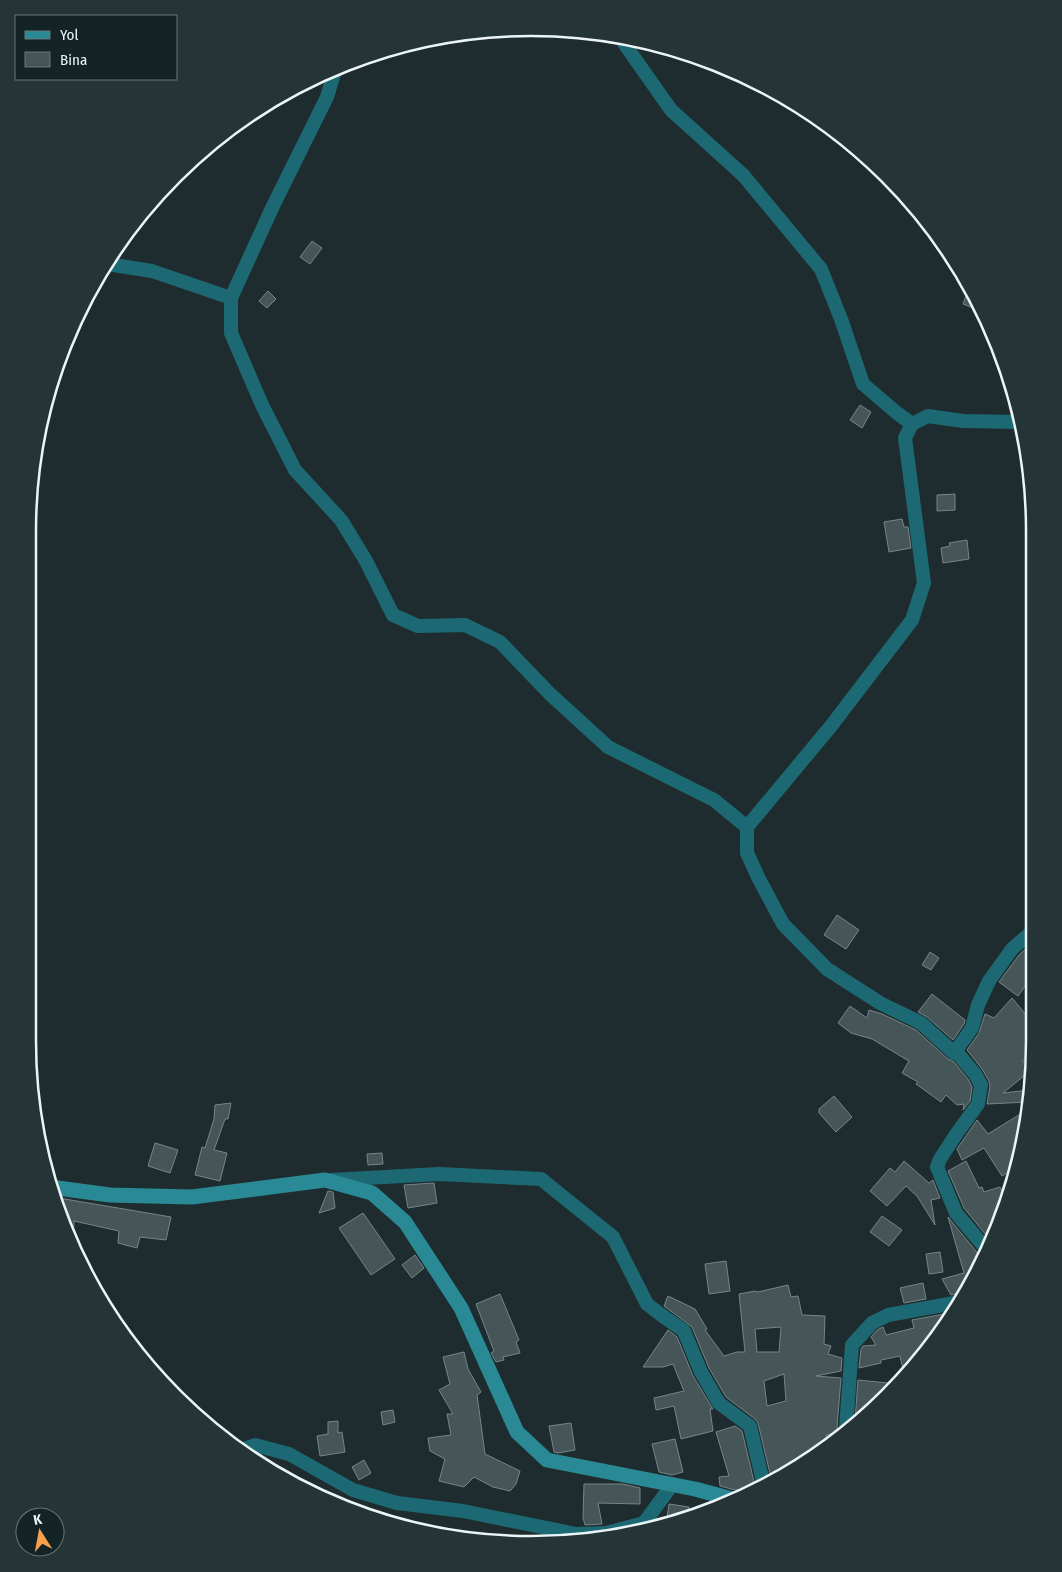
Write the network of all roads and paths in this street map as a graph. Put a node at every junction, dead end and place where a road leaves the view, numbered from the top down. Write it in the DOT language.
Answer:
graph roads {
  1 [pos="625,45"];
  2 [pos="333,78"];
  3 [pos="114,265"];
  4 [pos="231,298"];
  5 [pos="1013,422"];
  6 [pos="912,424"];
  7 [pos="748,827"];
  8 [pos="1026,936"];
  9 [pos="954,1053"];
  10 [pos="325,1180"];
  11 [pos="59,1188"];
  12 [pos="982,1244"];
  13 [pos="949,1304"];
  14 [pos="846,1422"];
  15 [pos="249,1447"];
  16 [pos="762,1478"];
  17 [pos="672,1485"];
  18 [pos="723,1497"];
  19 [pos="645,1522"];
  20 [pos="575,1534"];
  1 -- 6 [label="street"];
  2 -- 4 [label="street"];
  3 -- 4 [label="street"];
  4 -- 7 [label="street"];
  5 -- 6 [label="street"];
  6 -- 7 [label="street"];
  7 -- 9 [label="street"];
  8 -- 9 [label="street"];
  9 -- 12 [label="street"];
  10 -- 11 [label="main road"];
  10 -- 16 [label="street"];
  10 -- 17 [label="main road"];
  13 -- 14 [label="street"];
  15 -- 20 [label="street"];
  17 -- 18 [label="main road"];
  17 -- 19 [label="street"];
}
